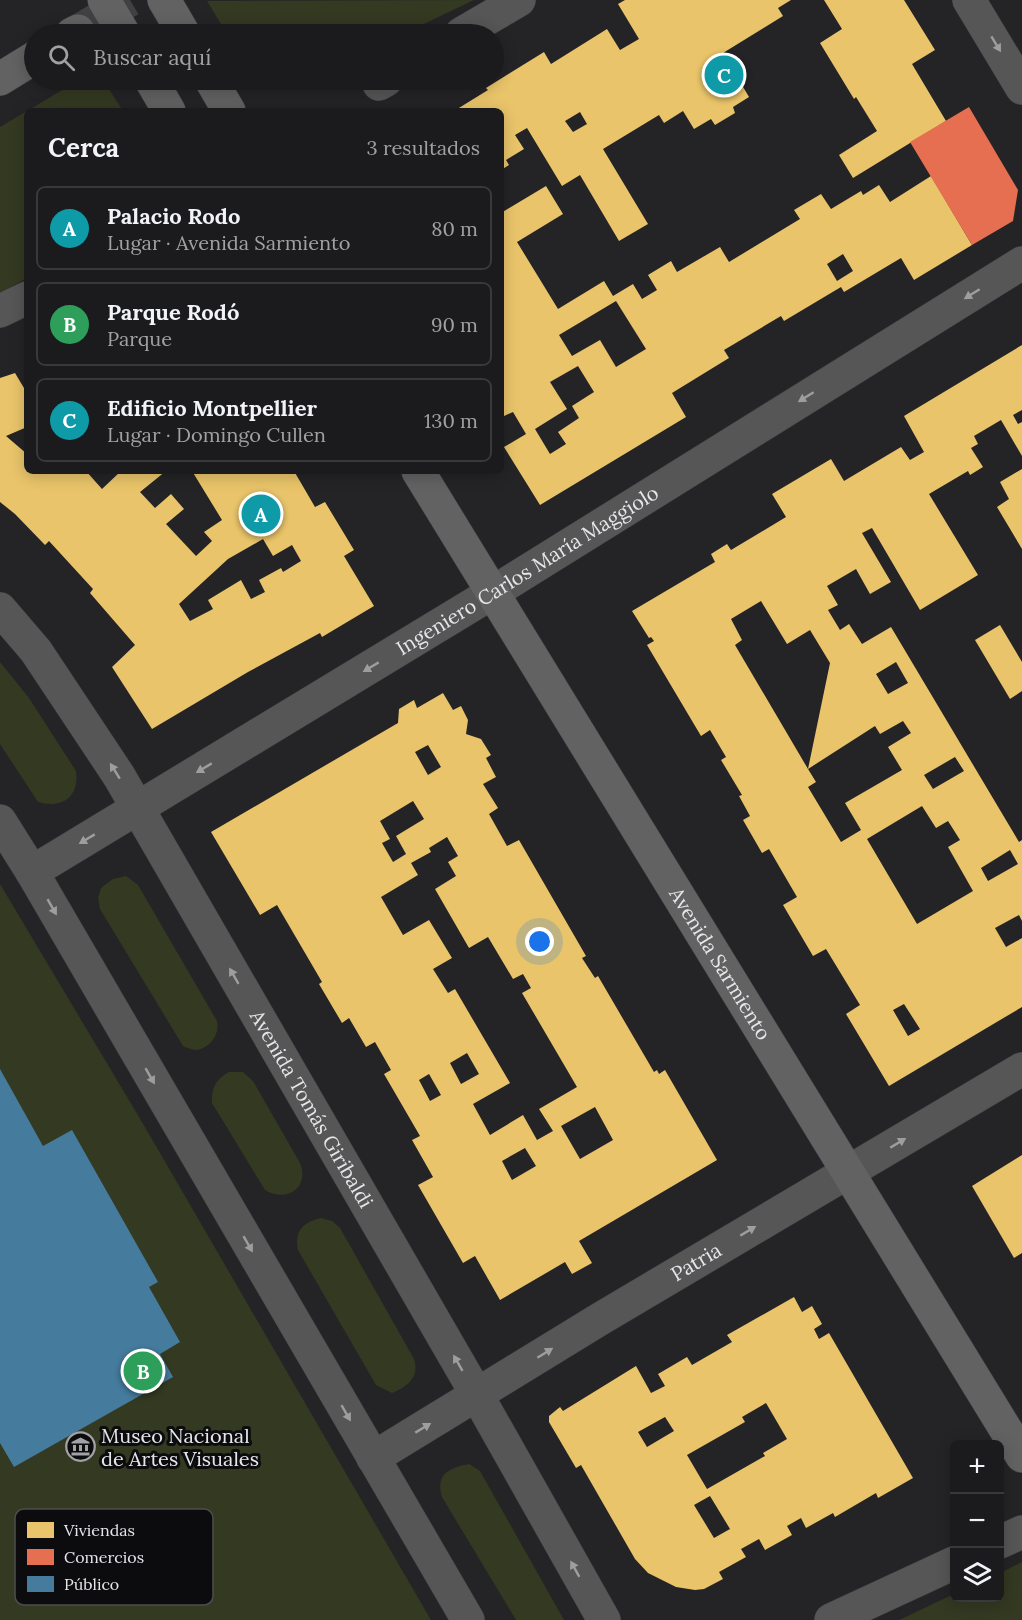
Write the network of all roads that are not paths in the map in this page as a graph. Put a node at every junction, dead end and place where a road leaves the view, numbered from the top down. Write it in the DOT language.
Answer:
graph roads {
  1 [pos="104,0"];
  2 [pos="164,0"];
  3 [pos="519,0"];
  4 [pos="969,0"];
  5 [pos="118,24"];
  6 [pos="178,24"];
  7 [pos="478,24"];
  8 [pos="24,64"];
  9 [pos="0,79"];
  10 [pos="1022,88"];
  11 [pos="156,90"];
  12 [pos="167,108"];
  13 [pos="1022,263"];
  14 [pos="24,299"];
  15 [pos="0,311"];
  16 [pos="420,474"];
  17 [pos="492,593"];
  18 [pos="0,609"];
  19 [pos="137,809"];
  20 [pos="0,821"];
  21 [pos="32,872"];
  22 [pos="1022,1069"];
  23 [pos="848,1173"];
  24 [pos="477,1395"];
  25 [pos="1022,1456"];
  26 [pos="373,1458"];
  27 [pos="1022,1532"];
  28 [pos="1004,1540"];
  29 [pos="950,1565"];
  30 [pos="468,1620"];
  31 [pos="604,1620"];
  32 [pos="831,1620"];
  1 -- 5 [label="street, bridge"];
  2 -- 6 [label="street"];
  3 -- 7 [label="street"];
  4 -- 10 [label="street, one-way"];
  8 -- 9 [label="street"];
  11 -- 12 [label="street"];
  13 -- 17 [label="street, Ingeniero Carlos María Maggiolo, one-way"];
  14 -- 15 [label="street"];
  16 -- 17 [label="street, Avenida Sarmiento"];
  17 -- 19 [label="street, Ingeniero Carlos María Maggiolo, one-way"];
  17 -- 23 [label="street, Avenida Sarmiento"];
  19 -- 18 [label="street, Avenida Tomás Giribaldi, one-way"];
  19 -- 21 [label="street, Ingeniero Carlos María Maggiolo, one-way"];
  24 -- 19 [label="street, Avenida Tomás Giribaldi, one-way"];
  20 -- 21 [label="street"];
  21 -- 26 [label="street, one-way"];
  23 -- 22 [label="street, Patria, one-way"];
  24 -- 23 [label="street, Patria, one-way"];
  23 -- 25 [label="street, Avenida Sarmiento"];
  26 -- 24 [label="street, Patria, one-way"];
  31 -- 24 [label="street, Avenida Tomás Giribaldi, one-way"];
  26 -- 30 [label="street"];
  27 -- 28 [label="street"];
  29 -- 32 [label="street"];
}
